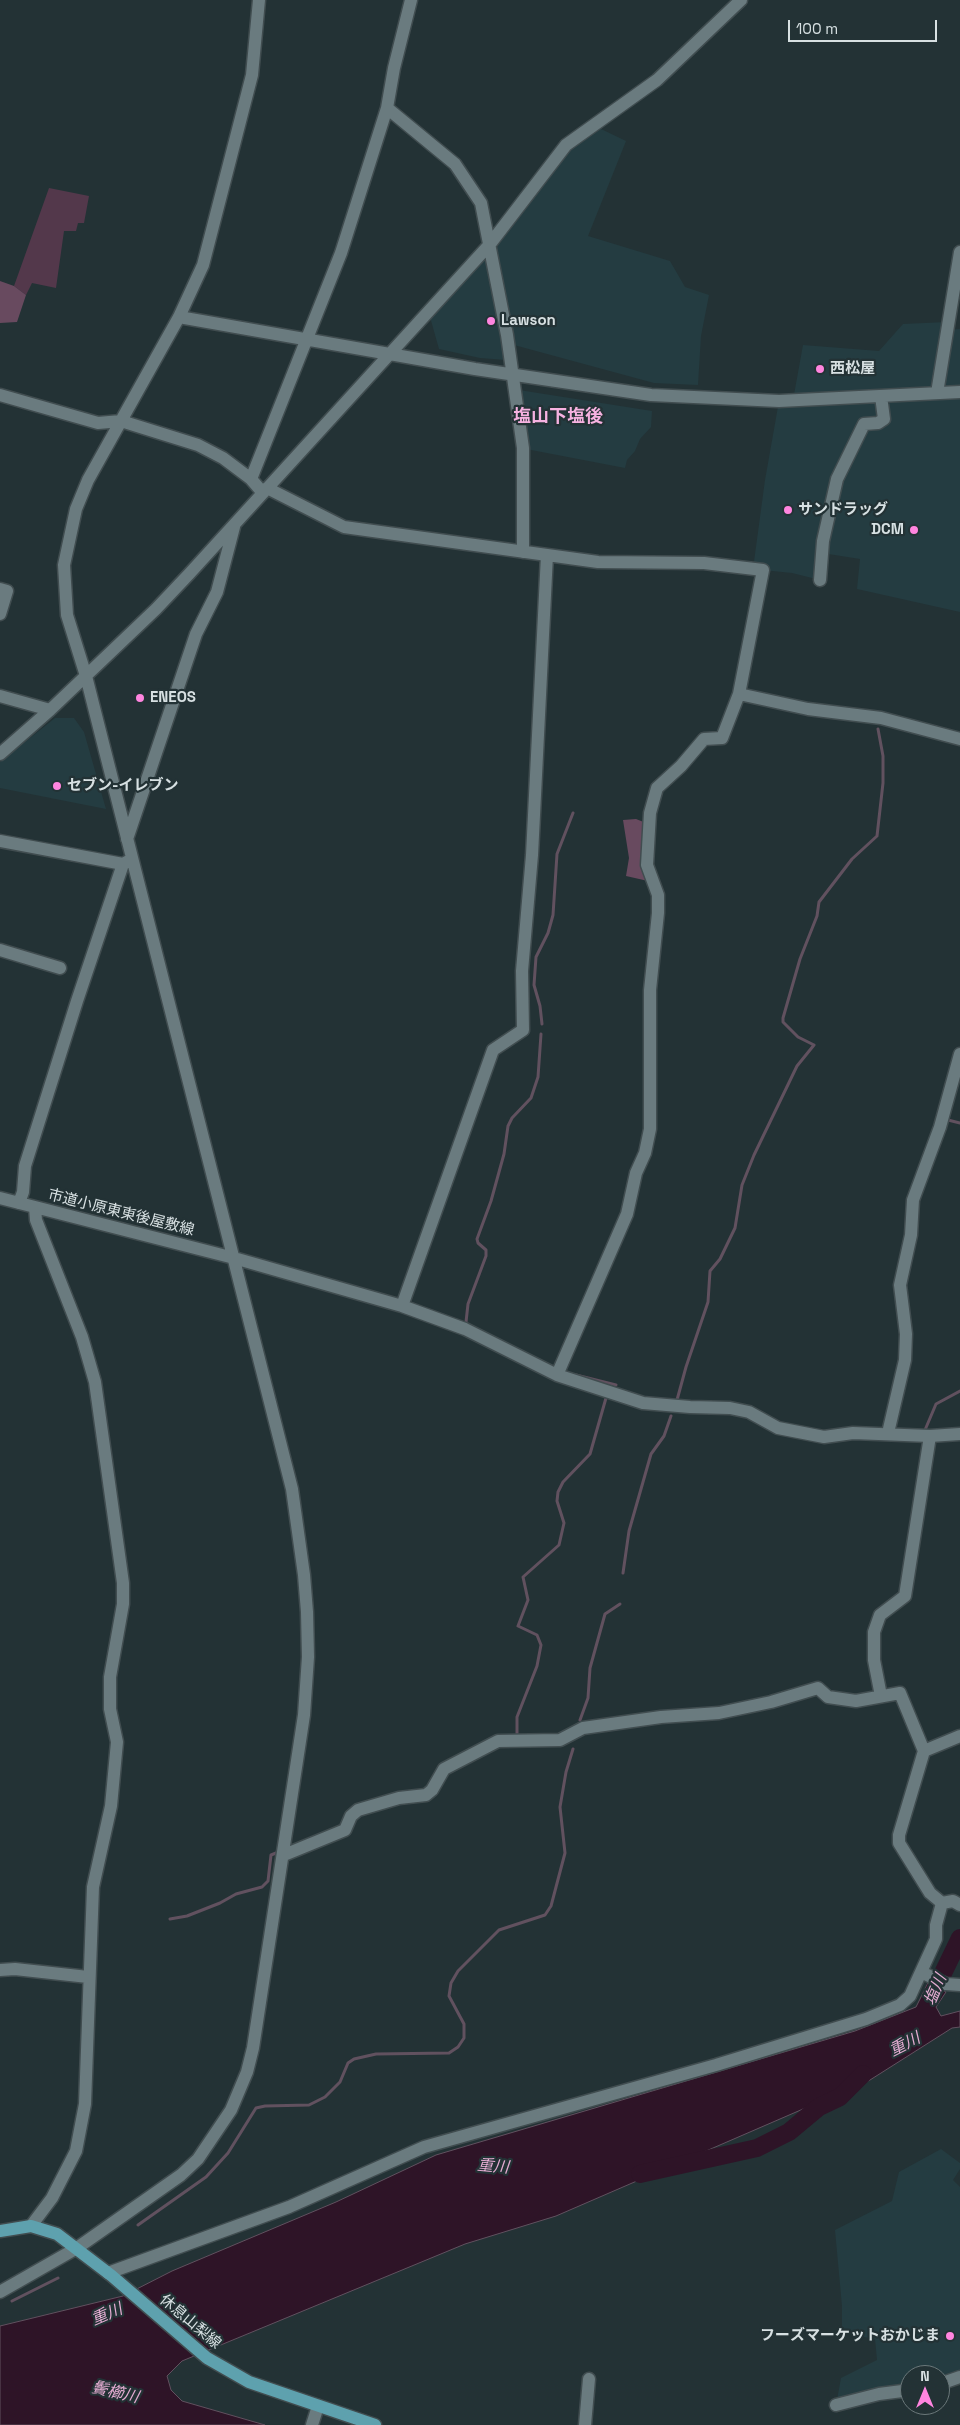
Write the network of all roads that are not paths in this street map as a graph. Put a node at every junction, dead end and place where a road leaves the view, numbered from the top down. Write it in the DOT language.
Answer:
graph roads {
  1 [pos="259,0"];
  2 [pos="411,0"];
  3 [pos="741,0"];
  4 [pos="387,108"];
  5 [pos="490,244"];
  6 [pos="960,252"];
  7 [pos="179,317"];
  8 [pos="308,341"];
  9 [pos="390,353"];
  10 [pos="512,374"];
  11 [pos="960,392"];
  12 [pos="937,393"];
  13 [pos="0,395"];
  14 [pos="881,396"];
  15 [pos="121,421"];
  16 [pos="251,479"];
  17 [pos="265,491"];
  18 [pos="234,524"];
  19 [pos="523,552"];
  20 [pos="547,555"];
  21 [pos="820,580"];
  22 [pos="0,589"];
  23 [pos="0,614"];
  24 [pos="86,676"];
  25 [pos="738,694"];
  26 [pos="0,696"];
  27 [pos="50,710"];
  28 [pos="960,739"];
  29 [pos="0,754"];
  30 [pos="127,839"];
  31 [pos="0,842"];
  32 [pos="128,861"];
  33 [pos="0,950"];
  34 [pos="60,968"];
  35 [pos="960,1054"];
  36 [pos="0,1198"];
  37 [pos="19,1203"];
  38 [pos="35,1208"];
  39 [pos="234,1258"];
  40 [pos="402,1306"];
  41 [pos="559,1371"];
  42 [pos="888,1433"];
  43 [pos="960,1434"];
  44 [pos="930,1436"];
  45 [pos="881,1696"];
  46 [pos="960,1736"];
  47 [pos="924,1751"];
  48 [pos="284,1855"];
  49 [pos="952,1903"];
  50 [pos="0,1970"];
  51 [pos="921,1972"];
  52 [pos="88,1977"];
  53 [pos="960,1986"];
  54 [pos="32,2226"];
  55 [pos="0,2231"];
  56 [pos="78,2248"];
  57 [pos="110,2275"];
  58 [pos="0,2292"];
  59 [pos="589,2379"];
  60 [pos="900,2391"];
  61 [pos="836,2405"];
  62 [pos="318,2406"];
  63 [pos="312,2425"];
  64 [pos="375,2425"];
  65 [pos="585,2425"];
  1 -- 7 [label="street"];
  2 -- 4 [label="street"];
  3 -- 5 [label="street"];
  4 -- 5 [label="street"];
  4 -- 8 [label="street"];
  5 -- 9 [label="street"];
  5 -- 10 [label="street"];
  6 -- 12 [label="street"];
  7 -- 8 [label="street"];
  7 -- 15 [label="street"];
  8 -- 9 [label="street"];
  8 -- 16 [label="street"];
  9 -- 10 [label="street"];
  9 -- 17 [label="street"];
  10 -- 14 [label="street"];
  10 -- 19 [label="street"];
  11 -- 12 [label="street"];
  12 -- 14 [label="street"];
  13 -- 15 [label="street"];
  14 -- 21 [label="street"];
  15 -- 16 [label="street"];
  15 -- 24 [label="street"];
  16 -- 17 [label="street"];
  17 -- 18 [label="street"];
  17 -- 19 [label="street"];
  18 -- 24 [label="street"];
  18 -- 30 [label="street"];
  19 -- 20 [label="street"];
  20 -- 25 [label="street"];
  20 -- 40 [label="street"];
  22 -- 23 [label="street"];
  24 -- 27 [label="street"];
  24 -- 30 [label="street"];
  25 -- 28 [label="street"];
  25 -- 41 [label="street"];
  26 -- 27 [label="street"];
  27 -- 29 [label="street"];
  30 -- 32 [label="street"];
  31 -- 32 [label="street"];
  32 -- 37 [label="street"];
  32 -- 39 [label="street"];
  33 -- 34 [label="street"];
  35 -- 42 [label="street"];
  36 -- 37 [label="street, 市道小原東東後屋敷線"];
  37 -- 38 [label="street, 市道小原東東後屋敷線"];
  38 -- 39 [label="street, 市道小原東東後屋敷線"];
  38 -- 52 [label="street"];
  39 -- 40 [label="street, 市道小原東東後屋敷線"];
  39 -- 48 [label="street"];
  40 -- 41 [label="street, 市道小原東東後屋敷線"];
  41 -- 42 [label="street, 市道小原東東後屋敷線"];
  42 -- 44 [label="street, 市道小原東東後屋敷線"];
  43 -- 44 [label="street, 市道小原東東後屋敷線"];
  44 -- 45 [label="street"];
  45 -- 47 [label="street"];
  45 -- 48 [label="street"];
  46 -- 47 [label="street"];
  47 -- 49 [label="street"];
  48 -- 56 [label="street"];
  49 -- 51 [label="street"];
  50 -- 52 [label="street"];
  51 -- 53 [label="street"];
  51 -- 57 [label="street"];
  52 -- 54 [label="street"];
  54 -- 55 [label="main road, 休息山梨線"];
  54 -- 56 [label="main road, 休息山梨線"];
  56 -- 57 [label="main road, 休息山梨線"];
  56 -- 58 [label="street"];
  57 -- 62 [label="main road, 休息山梨線"];
  59 -- 65 [label="street"];
  60 -- 61 [label="street"];
  62 -- 63 [label="street"];
  62 -- 64 [label="main road, 休息山梨線"];
}
